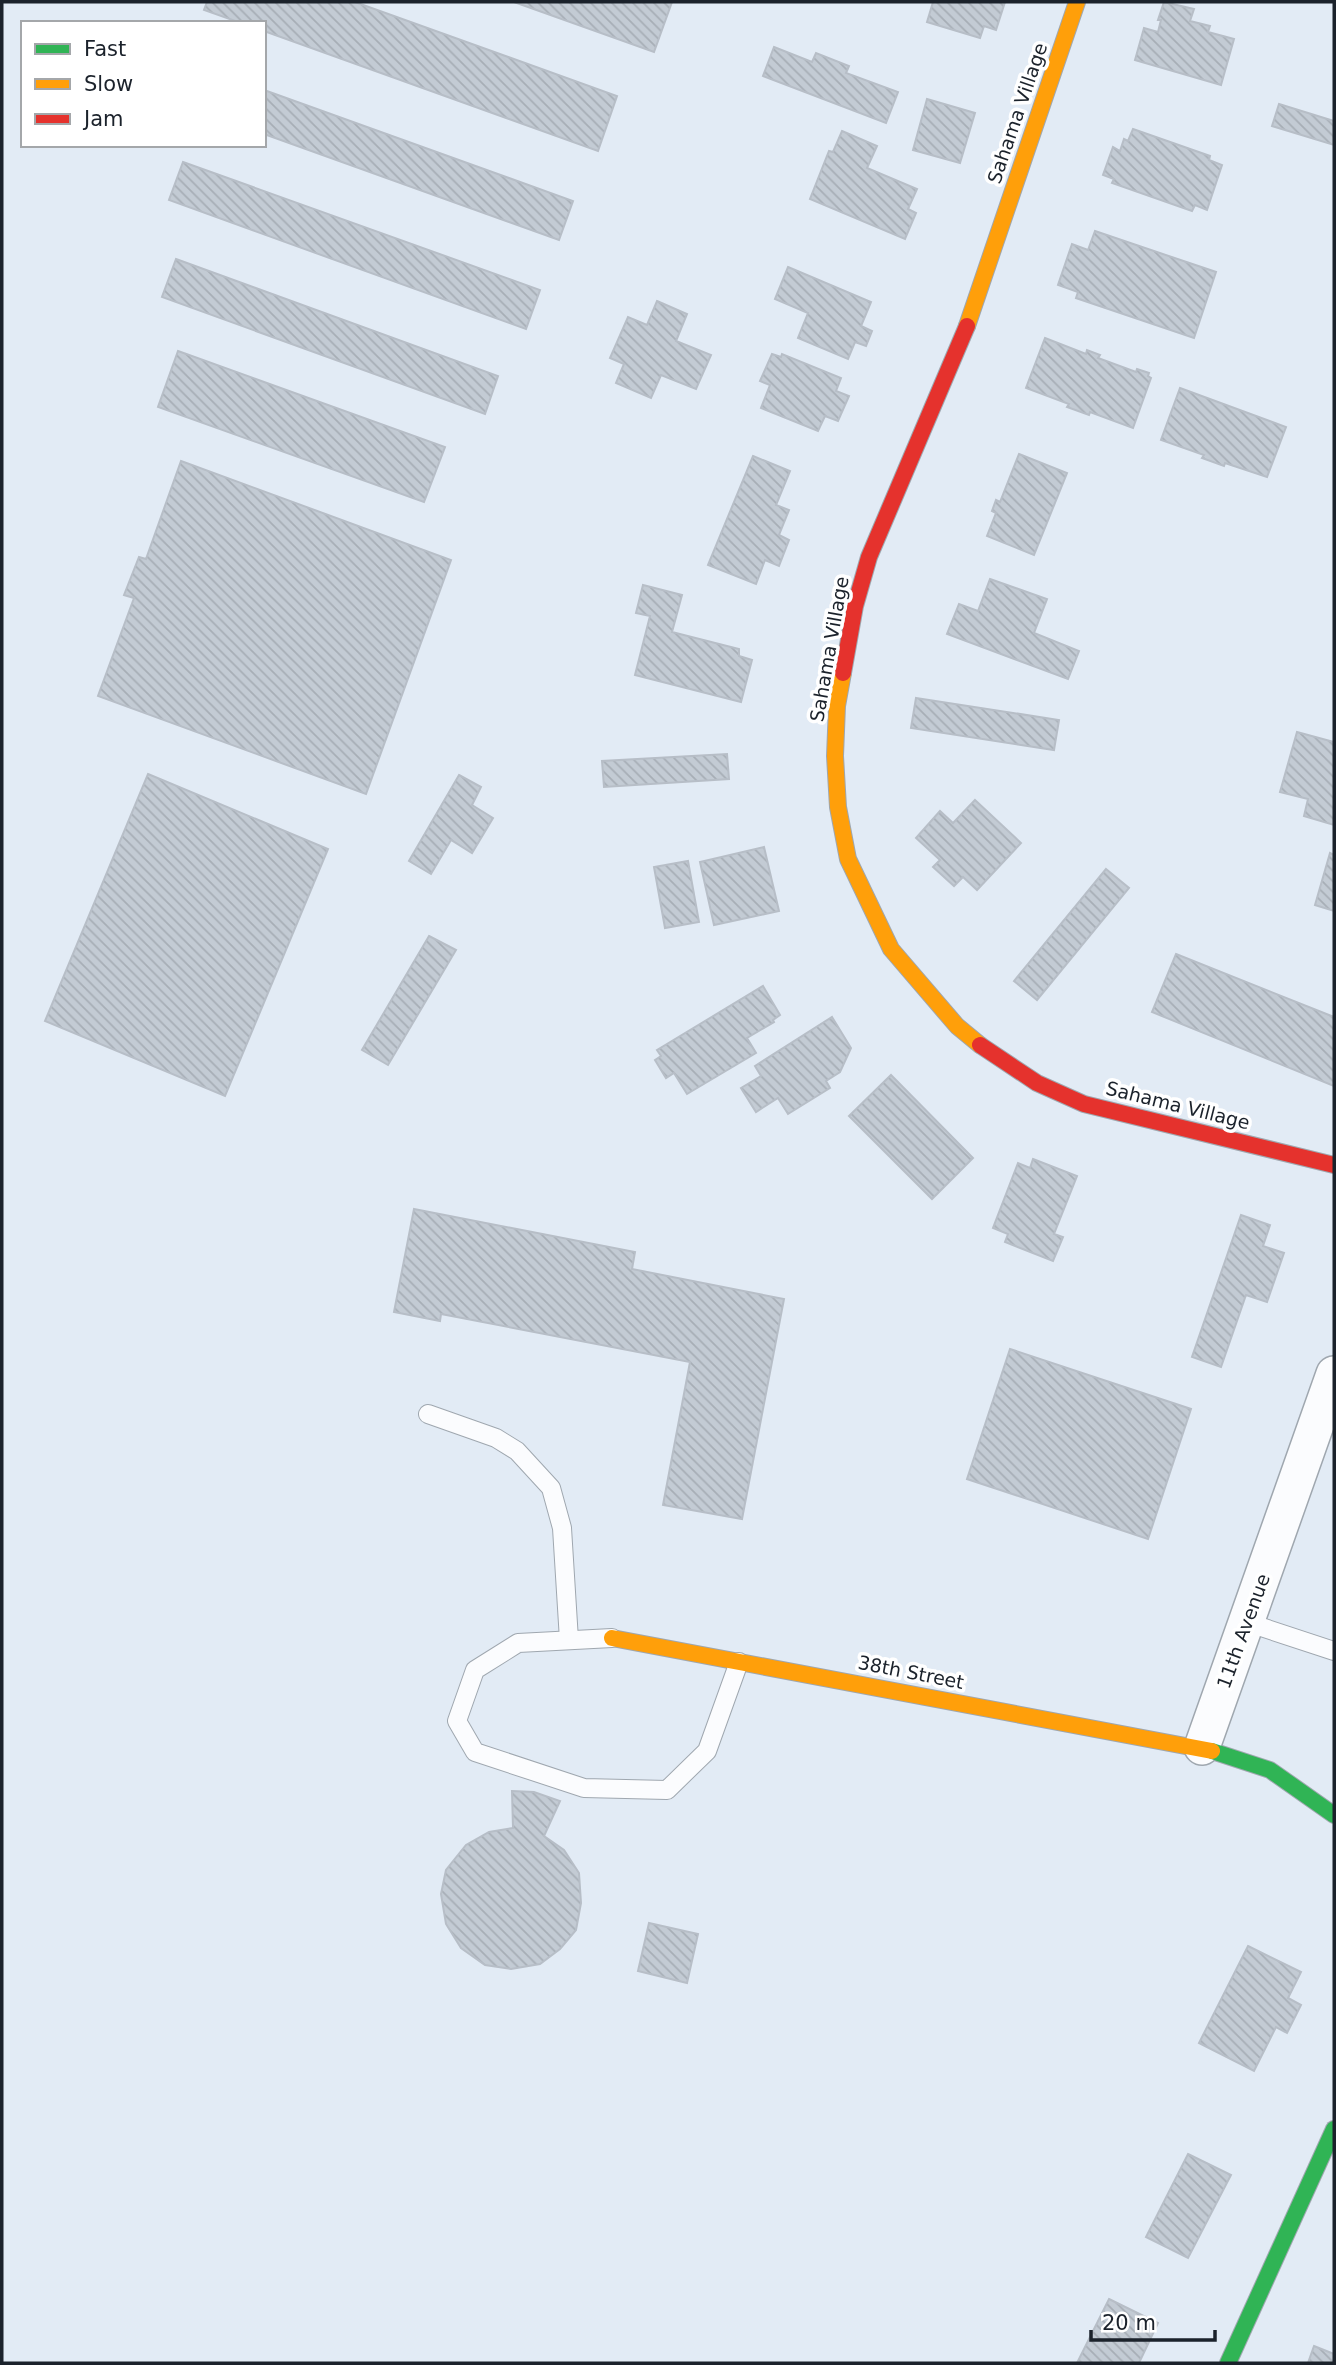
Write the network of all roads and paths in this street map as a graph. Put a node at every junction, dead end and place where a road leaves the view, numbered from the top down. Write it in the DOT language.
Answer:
graph roads {
  1 [pos="1077,2"];
  2 [pos="1334,1165"];
  3 [pos="1334,1374"];
  4 [pos="428,1414"];
  5 [pos="1247,1622"];
  6 [pos="611,1638"];
  7 [pos="569,1640"];
  8 [pos="1334,1651"];
  9 [pos="739,1661"];
  10 [pos="1202,1747"];
  11 [pos="1334,1815"];
  12 [pos="1334,2129"];
  13 [pos="1228,2363"];
  1 -- 2 [label="street, Sahama Village"];
  3 -- 5 [label="street, 11th Avenue"];
  4 -- 7 [label="lane"];
  5 -- 8 [label="lane"];
  5 -- 10 [label="street, 11th Avenue"];
  6 -- 7 [label="lane"];
  6 -- 9 [label="street, 38th Street"];
  7 -- 9 [label="lane"];
  9 -- 10 [label="street, 38th Street"];
  10 -- 11 [label="street"];
  12 -- 13 [label="street"];
}
